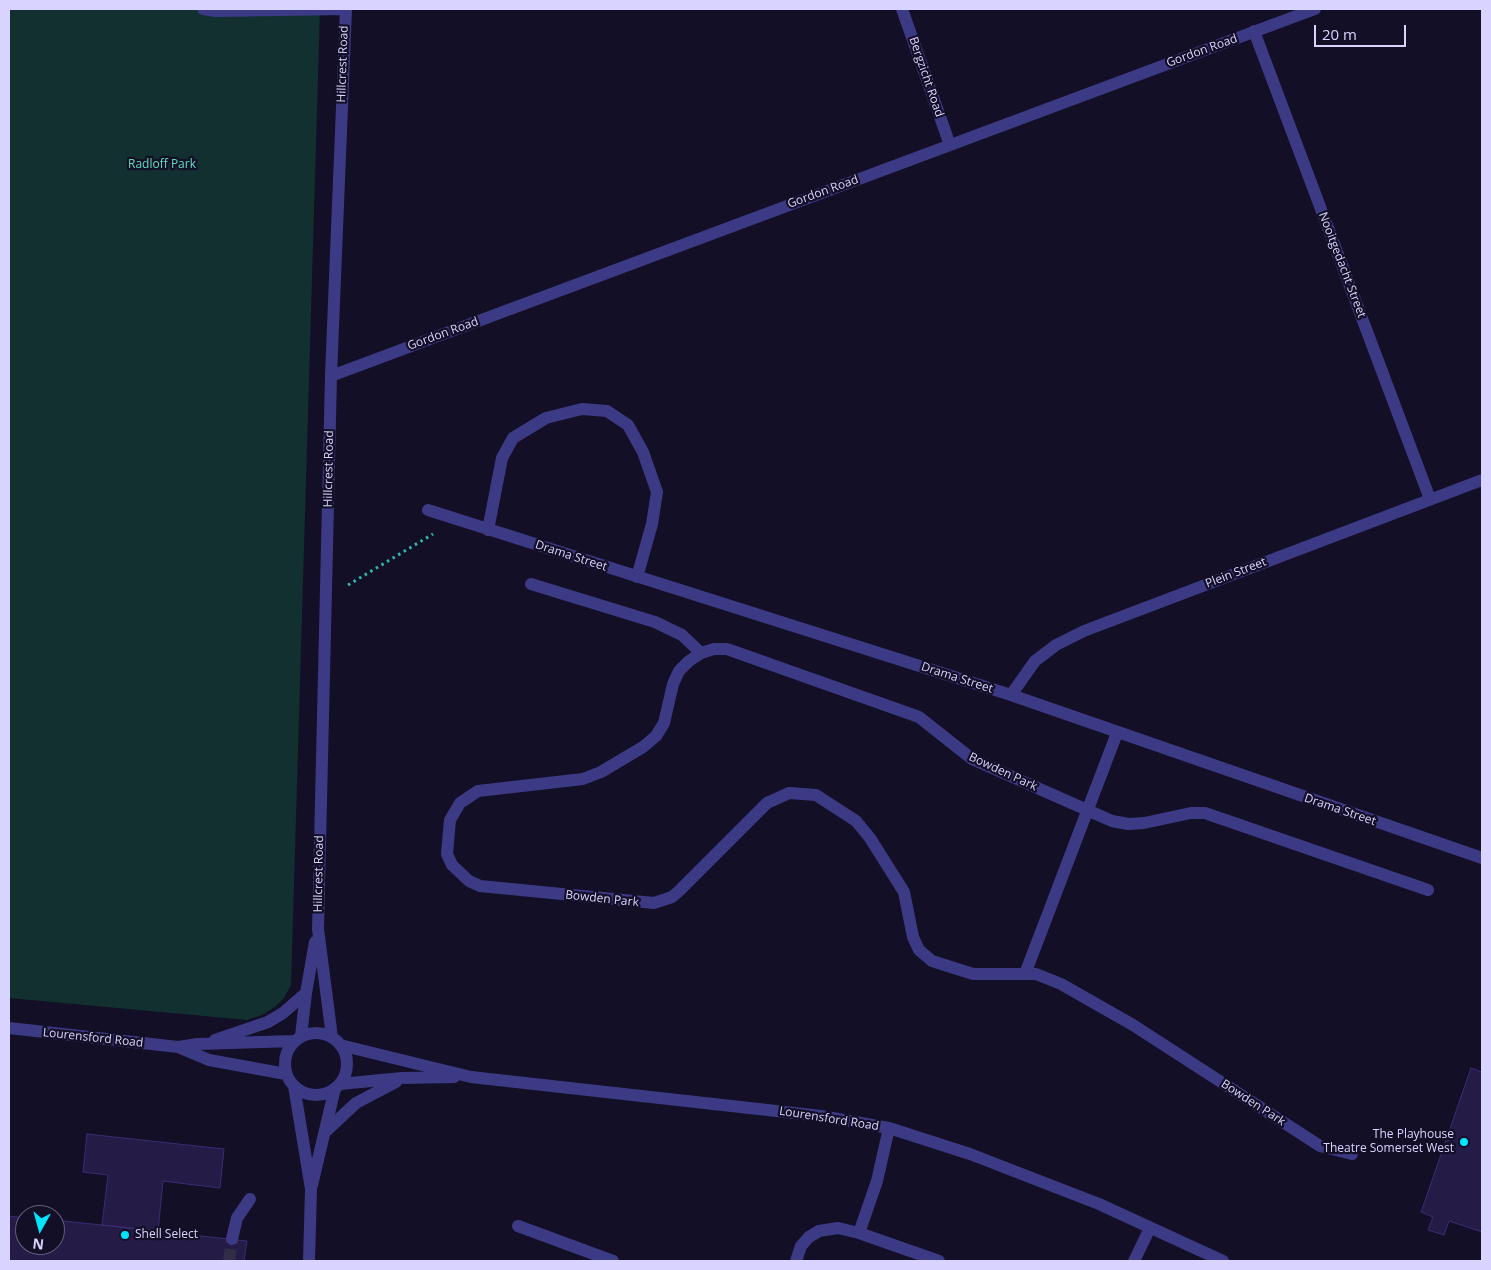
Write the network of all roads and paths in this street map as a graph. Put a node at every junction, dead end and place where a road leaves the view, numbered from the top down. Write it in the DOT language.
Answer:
graph roads {
  1 [pos="203,9"];
  2 [pos="346,9"];
  3 [pos="902,9"];
  4 [pos="1315,9"];
  5 [pos="1254,31"];
  6 [pos="950,145"];
  7 [pos="331,376"];
  8 [pos="1482,480"];
  9 [pos="1430,500"];
  10 [pos="428,510"];
  11 [pos="457,520"];
  12 [pos="488,530"];
  13 [pos="637,577"];
  14 [pos="531,584"];
  15 [pos="326,600"];
  16 [pos="701,653"];
  17 [pos="1010,695"];
  18 [pos="1116,733"];
  19 [pos="1087,809"];
  20 [pos="1482,858"];
  21 [pos="1428,890"];
  22 [pos="318,929"];
  23 [pos="1026,974"];
  24 [pos="306,993"];
  25 [pos="9,1028"];
  26 [pos="297,1039"];
  27 [pos="336,1041"];
  28 [pos="208,1043"];
  29 [pos="178,1047"];
  30 [pos="286,1074"];
  31 [pos="471,1077"];
  32 [pos="402,1078"];
  33 [pos="294,1086"];
  34 [pos="338,1086"];
  35 [pos="889,1128"];
  36 [pos="325,1133"];
  37 [pos="1352,1154"];
  38 [pos="311,1189"];
  39 [pos="250,1199"];
  40 [pos="518,1226"];
  41 [pos="1150,1228"];
  42 [pos="859,1233"];
  43 [pos="232,1239"];
  44 [pos="1202,1257"];
  45 [pos="309,1261"];
  46 [pos="614,1261"];
  47 [pos="796,1261"];
  48 [pos="939,1261"];
  49 [pos="1134,1261"];
  50 [pos="1223,1261"];
  1 -- 2 [label="street"];
  2 -- 7 [label="street, Hillcrest Road"];
  3 -- 6 [label="street, Bergzicht Road"];
  4 -- 5 [label="street, Gordon Road"];
  5 -- 6 [label="street, Gordon Road"];
  5 -- 9 [label="street, Nooitgedacht Street"];
  6 -- 7 [label="street, Gordon Road"];
  7 -- 15 [label="street, Hillcrest Road"];
  8 -- 9 [label="street, Plein Street"];
  9 -- 17 [label="street, Plein Street"];
  10 -- 11 [label="street, Drama Street"];
  11 -- 12 [label="street, Drama Street"];
  11 -- 15 [label="path"];
  12 -- 13 [label="street, Drama Street"];
  12 -- 13 [label="street"];
  13 -- 17 [label="street, Drama Street"];
  14 -- 16 [label="street"];
  15 -- 22 [label="street, Hillcrest Road"];
  16 -- 19 [label="street, Bowden Park"];
  16 -- 23 [label="street, Bowden Park"];
  17 -- 18 [label="street, Drama Street"];
  18 -- 19 [label="street"];
  18 -- 20 [label="street, Drama Street"];
  19 -- 21 [label="street, Bowden Park"];
  19 -- 23 [label="street"];
  22 -- 24 [label="street, Hillcrest Road"];
  22 -- 27 [label="street, Hillcrest Road"];
  23 -- 37 [label="street, Bowden Park"];
  24 -- 26 [label="street, Hillcrest Road"];
  24 -- 28 [label="street"];
  25 -- 29 [label="street, Lourensford Road"];
  26 -- 27 [label="street"];
  26 -- 28 [label="street, Lourensford Road"];
  26 -- 30 [label="street"];
  27 -- 31 [label="street, Lourensford Road"];
  27 -- 34 [label="street"];
  28 -- 29 [label="street, Lourensford Road"];
  29 -- 30 [label="street, Lourensford Road"];
  30 -- 33 [label="street"];
  31 -- 32 [label="street, Lourensford Road"];
  31 -- 35 [label="street, Lourensford Road"];
  32 -- 34 [label="street, Lourensford Road"];
  32 -- 36 [label="street"];
  33 -- 34 [label="street"];
  33 -- 38 [label="street"];
  34 -- 36 [label="street"];
  35 -- 41 [label="street, Lourensford Road"];
  35 -- 42 [label="street"];
  36 -- 38 [label="street"];
  38 -- 45 [label="street"];
  39 -- 43 [label="street"];
  40 -- 46 [label="street"];
  41 -- 44 [label="street, Lourensford Road"];
  41 -- 49 [label="street"];
  42 -- 47 [label="street"];
  42 -- 48 [label="street"];
  44 -- 50 [label="street, Lourensford Road"];
}
